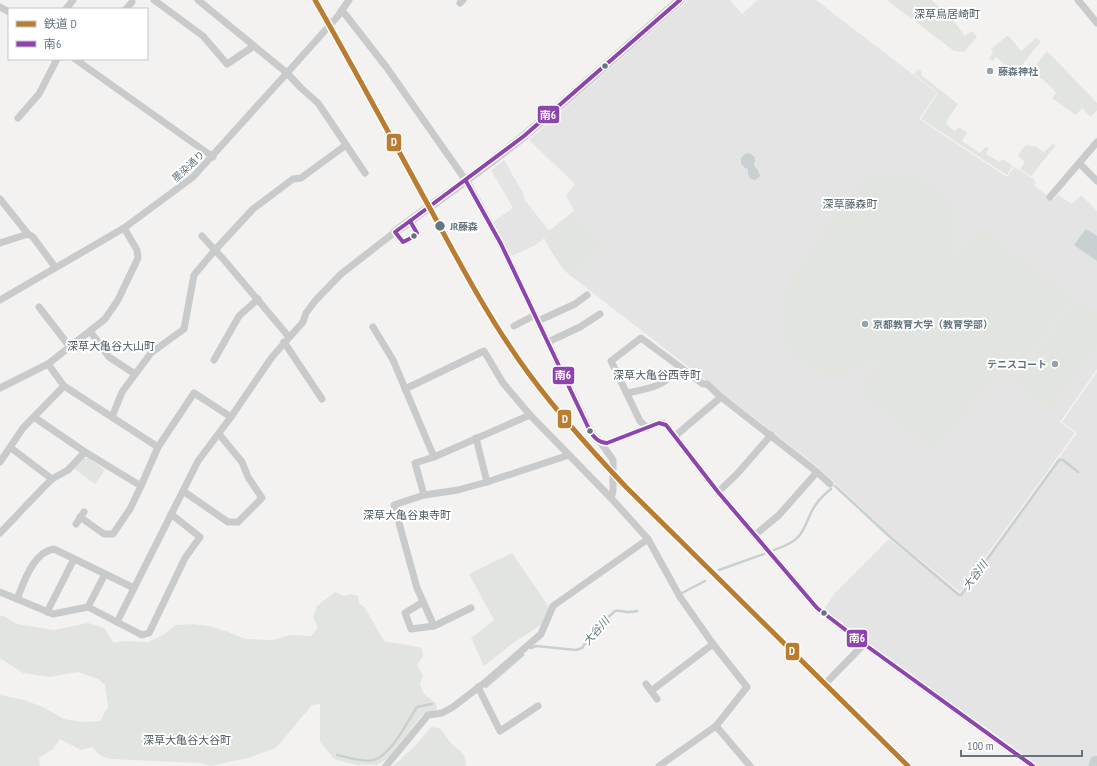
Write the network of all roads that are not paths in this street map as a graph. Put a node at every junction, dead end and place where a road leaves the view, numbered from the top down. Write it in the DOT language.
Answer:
graph roads {
  1 [pos="73,0"];
  2 [pos="154,0"];
  3 [pos="198,0"];
  4 [pos="349,0"];
  5 [pos="680,0"];
  6 [pos="1078,0"];
  7 [pos="67,8"];
  8 [pos="341,11"];
  9 [pos="1097,23"];
  10 [pos="254,46"];
  11 [pos="56,60"];
  12 [pos="77,60"];
  13 [pos="287,73"];
  14 [pos="18,118"];
  15 [pos="1097,142"];
  16 [pos="346,145"];
  17 [pos="213,157"];
  18 [pos="1079,163"];
  19 [pos="365,173"];
  20 [pos="466,181"];
  21 [pos="1097,181"];
  22 [pos="1050,197"];
  23 [pos="0,198"];
  24 [pos="410,220"];
  25 [pos="124,228"];
  26 [pos="395,232"];
  27 [pos="28,234"];
  28 [pos="202,236"];
  29 [pos="0,243"];
  30 [pos="215,250"];
  31 [pos="55,267"];
  32 [pos="586,295"];
  33 [pos="258,299"];
  34 [pos="0,300"];
  35 [pos="39,307"];
  36 [pos="600,314"];
  37 [pos="537,318"];
  38 [pos="514,326"];
  39 [pos="373,327"];
  40 [pos="90,331"];
  41 [pos="286,340"];
  42 [pos="548,342"];
  43 [pos="70,347"];
  44 [pos="214,360"];
  45 [pos="48,364"];
  46 [pos="680,368"];
  47 [pos="135,374"];
  48 [pos="64,386"];
  49 [pos="0,388"];
  50 [pos="405,388"];
  51 [pos="627,394"];
  52 [pos="721,397"];
  53 [pos="322,398"];
  54 [pos="530,415"];
  55 [pos="34,417"];
  56 [pos="112,417"];
  57 [pos="231,417"];
  58 [pos="646,428"];
  59 [pos="219,434"];
  60 [pos="771,435"];
  61 [pos="675,436"];
  62 [pos="476,438"];
  63 [pos="601,443"];
  64 [pos="158,447"];
  65 [pos="11,448"];
  66 [pos="85,452"];
  67 [pos="569,455"];
  68 [pos="434,457"];
  69 [pos="0,462"];
  70 [pos="817,472"];
  71 [pos="52,479"];
  72 [pos="487,482"];
  73 [pos="830,484"];
  74 [pos="140,486"];
  75 [pos="183,491"];
  76 [pos="718,492"];
  77 [pos="424,495"];
  78 [pos="612,495"];
  79 [pos="172,514"];
  80 [pos="76,524"];
  81 [pos="0,534"];
  82 [pos="755,536"];
  83 [pos="648,539"];
  84 [pos="74,559"];
  85 [pos="105,574"];
  86 [pos="134,588"];
  87 [pos="0,592"];
  88 [pos="17,599"];
  89 [pos="423,602"];
  90 [pos="88,607"];
  91 [pos="471,608"];
  92 [pos="47,612"];
  93 [pos="117,622"];
  94 [pos="434,626"];
  95 [pos="713,644"];
  96 [pos="864,644"];
  97 [pos="828,681"];
  98 [pos="646,684"];
  99 [pos="480,690"];
  100 [pos="651,691"];
  101 [pos="657,699"];
  102 [pos="538,706"];
  103 [pos="716,726"];
  104 [pos="386,766"];
  105 [pos="659,766"];
  106 [pos="750,766"];
  107 [pos="1032,766"];
  1 -- 7 [label="street"];
  2 -- 10 [label="street"];
  3 -- 10 [label="street"];
  4 -- 8 [label="street, 墨染通り"];
  5 -- 20 [label="street"];
  6 -- 9 [label="street"];
  8 -- 13 [label="street, 墨染通り"];
  8 -- 20 [label="street"];
  10 -- 13 [label="street"];
  11 -- 14 [label="street"];
  12 -- 17 [label="street"];
  13 -- 16 [label="street"];
  13 -- 17 [label="street, 墨染通り"];
  15 -- 18 [label="street"];
  16 -- 19 [label="street"];
  16 -- 30 [label="street"];
  17 -- 25 [label="street, 墨染通り"];
  18 -- 21 [label="street"];
  18 -- 22 [label="street"];
  20 -- 24 [label="street"];
  20 -- 37 [label="street"];
  23 -- 27 [label="street"];
  24 -- 26 [label="street"];
  24 -- 26 [label="street"];
  25 -- 31 [label="street, 墨染通り"];
  25 -- 40 [label="street"];
  26 -- 41 [label="street"];
  27 -- 29 [label="street"];
  27 -- 31 [label="street"];
  28 -- 30 [label="street"];
  30 -- 33 [label="street"];
  30 -- 47 [label="street"];
  31 -- 34 [label="street, 墨染通り"];
  32 -- 37 [label="street"];
  33 -- 41 [label="street"];
  33 -- 44 [label="street"];
  35 -- 43 [label="street"];
  36 -- 42 [label="street"];
  37 -- 38 [label="street"];
  37 -- 42 [label="street"];
  39 -- 50 [label="street"];
  40 -- 43 [label="street"];
  40 -- 47 [label="street"];
  41 -- 53 [label="street"];
  41 -- 57 [label="street"];
  42 -- 63 [label="street"];
  43 -- 45 [label="street"];
  45 -- 48 [label="street"];
  45 -- 49 [label="street"];
  46 -- 51 [label="street"];
  46 -- 51 [label="street"];
  46 -- 52 [label="street"];
  47 -- 56 [label="street"];
  48 -- 55 [label="street"];
  48 -- 56 [label="street"];
  50 -- 54 [label="street"];
  50 -- 68 [label="street"];
  51 -- 58 [label="street"];
  52 -- 60 [label="street"];
  52 -- 61 [label="street"];
  54 -- 62 [label="street"];
  54 -- 67 [label="street"];
  55 -- 65 [label="street"];
  55 -- 66 [label="street"];
  56 -- 64 [label="street"];
  57 -- 59 [label="street"];
  57 -- 64 [label="street"];
  58 -- 61 [label="street"];
  58 -- 63 [label="street"];
  59 -- 75 [label="street"];
  59 -- 75 [label="street"];
  60 -- 70 [label="street"];
  60 -- 76 [label="street"];
  61 -- 76 [label="street"];
  62 -- 68 [label="street"];
  62 -- 72 [label="street"];
  63 -- 78 [label="street"];
  64 -- 74 [label="street"];
  65 -- 69 [label="street"];
  65 -- 71 [label="street"];
  66 -- 71 [label="street"];
  66 -- 74 [label="street"];
  67 -- 72 [label="street"];
  67 -- 78 [label="street"];
  68 -- 77 [label="street"];
  70 -- 73 [label="street"];
  70 -- 82 [label="street"];
  71 -- 81 [label="street"];
  72 -- 77 [label="street"];
  74 -- 80 [label="street"];
  75 -- 79 [label="street"];
  76 -- 82 [label="street"];
  77 -- 89 [label="street"];
  78 -- 83 [label="street"];
  79 -- 86 [label="street"];
  79 -- 93 [label="street"];
  82 -- 96 [label="street"];
  83 -- 95 [label="street"];
  83 -- 99 [label="street"];
  84 -- 85 [label="street"];
  84 -- 88 [label="street"];
  84 -- 92 [label="street"];
  85 -- 86 [label="street"];
  85 -- 90 [label="street"];
  86 -- 93 [label="street"];
  87 -- 88 [label="street"];
  88 -- 92 [label="street"];
  89 -- 94 [label="street"];
  89 -- 94 [label="street"];
  90 -- 92 [label="street"];
  90 -- 93 [label="street"];
  91 -- 94 [label="street"];
  95 -- 100 [label="street"];
  95 -- 103 [label="street"];
  96 -- 97 [label="street"];
  96 -- 107 [label="street"];
  98 -- 100 [label="street"];
  99 -- 102 [label="street"];
  99 -- 104 [label="street"];
  100 -- 101 [label="street"];
  103 -- 105 [label="street"];
  103 -- 106 [label="street"];
}
